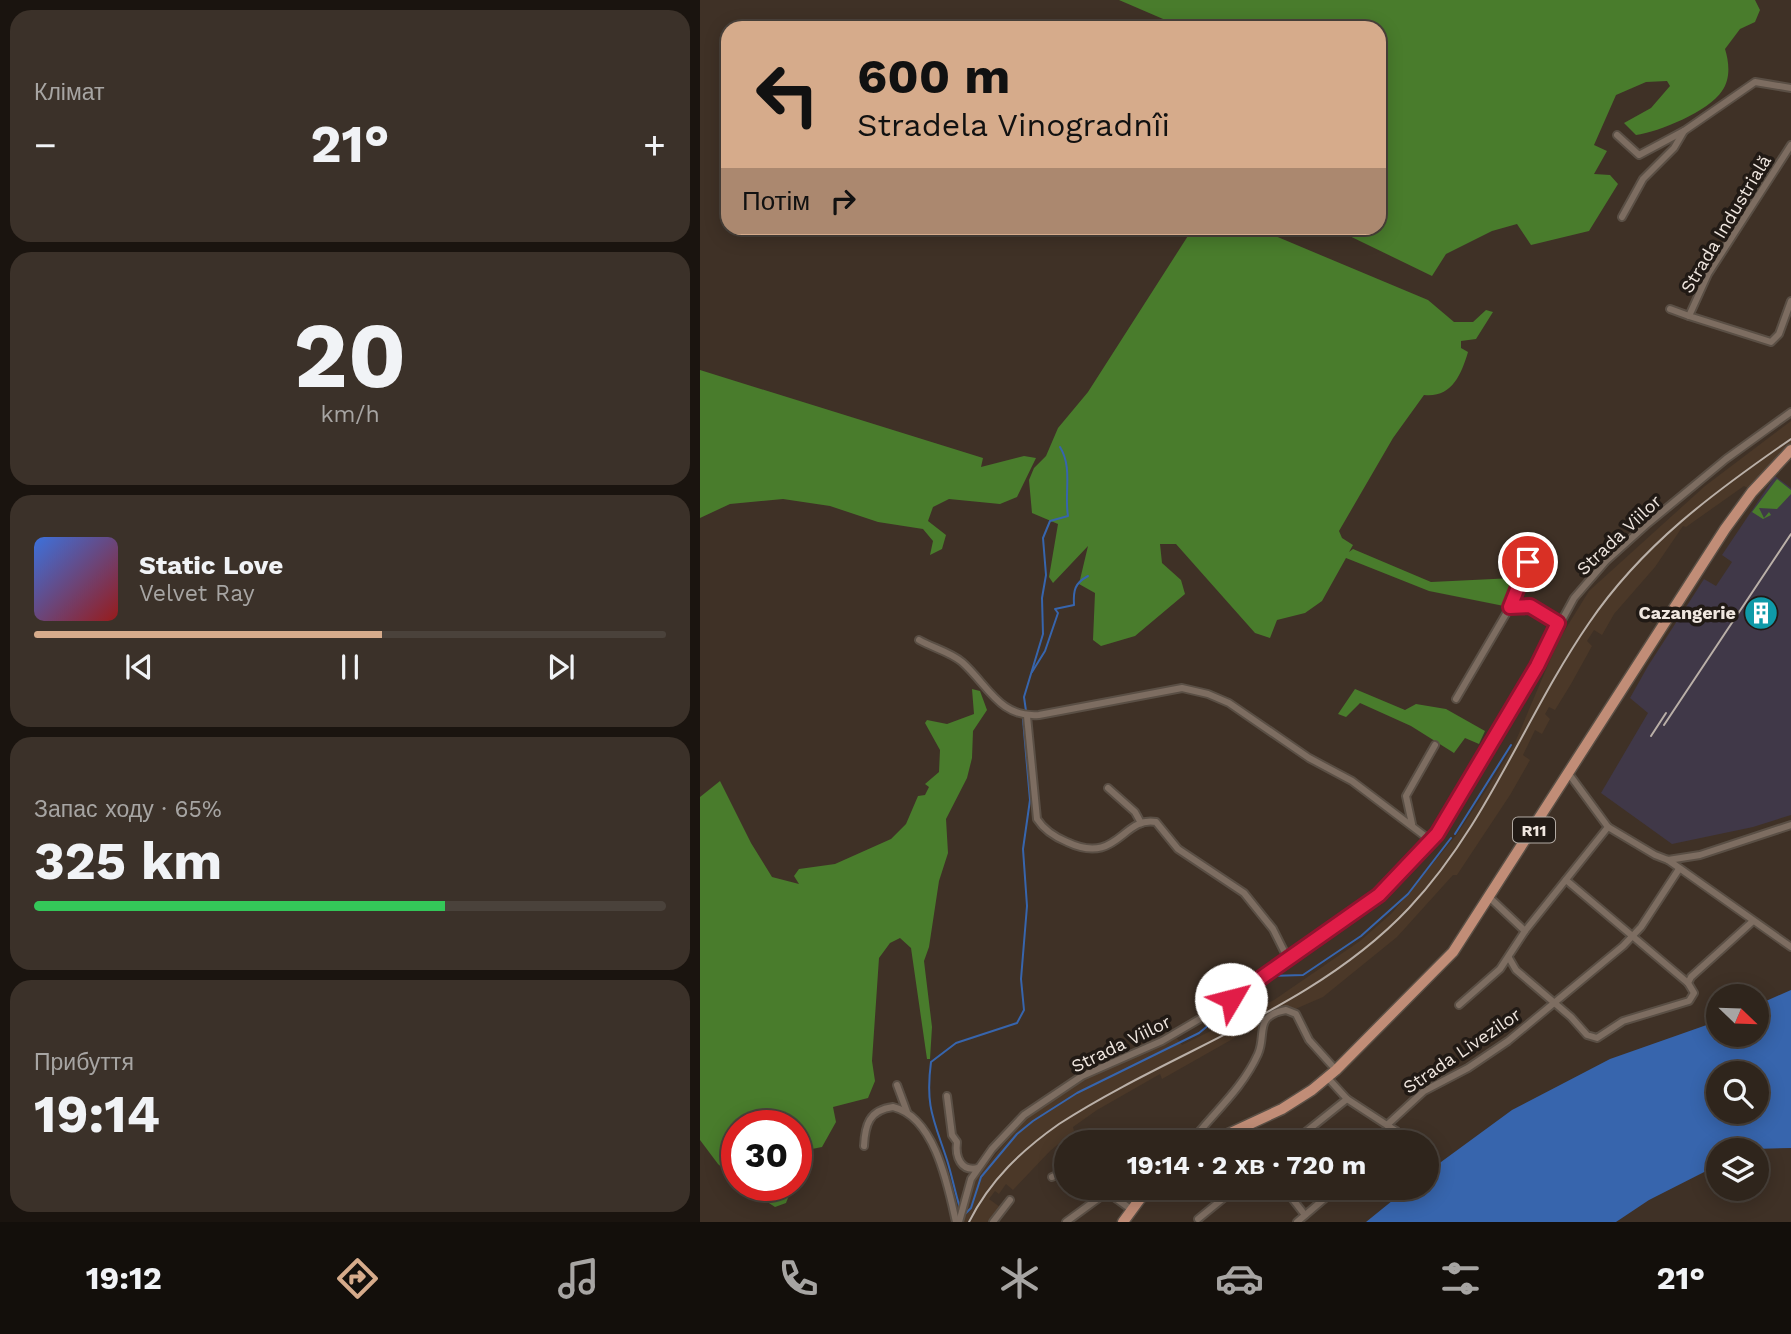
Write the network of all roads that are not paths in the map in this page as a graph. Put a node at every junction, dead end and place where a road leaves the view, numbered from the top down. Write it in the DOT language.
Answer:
graph roads {
  1 [pos="1791,88"];
  2 [pos="1684,131"];
  3 [pos="1617,135"];
  4 [pos="1791,145"];
  5 [pos="1622,217"];
  6 [pos="1791,301"];
  7 [pos="1670,309"];
  8 [pos="1689,316"];
  9 [pos="1791,412"];
  10 [pos="1789,457"];
  11 [pos="1532,555"];
  12 [pos="1510,607"];
  13 [pos="1558,623"];
  14 [pos="919,640"];
  15 [pos="1456,699"];
  16 [pos="1027,716"];
  17 [pos="1435,745"];
  18 [pos="1569,774"];
  19 [pos="1108,788"];
  20 [pos="1141,823"];
  21 [pos="1413,825"];
  22 [pos="1791,825"];
  23 [pos="1608,827"];
  24 [pos="1430,840"];
  25 [pos="1668,859"];
  26 [pos="1679,869"];
  27 [pos="1566,880"];
  28 [pos="1490,898"];
  29 [pos="1753,921"];
  30 [pos="1525,931"];
  31 [pos="1633,936"];
  32 [pos="1791,947"];
  33 [pos="1287,957"];
  34 [pos="1509,958"];
  35 [pos="1688,983"];
  36 [pos="1554,1003"];
  37 [pos="1459,1005"];
  38 [pos="1336,1070"];
  39 [pos="1327,1077"];
  40 [pos="897,1085"];
  41 [pos="947,1096"];
  42 [pos="1347,1099"];
  43 [pos="907,1112"];
  44 [pos="1387,1125"];
  45 [pos="1201,1130"];
  46 [pos="1237,1130"];
  47 [pos="1308,1130"];
  48 [pos="1394,1130"];
  49 [pos="864,1146"];
  50 [pos="978,1168"];
  51 [pos="1010,1200"];
  52 [pos="1094,1200"];
  53 [pos="1122,1200"];
  54 [pos="1139,1200"];
  55 [pos="1221,1200"];
  56 [pos="1294,1200"];
  57 [pos="1323,1200"];
  58 [pos="1132,1210"];
  59 [pos="1306,1215"];
  60 [pos="1198,1219"];
  61 [pos="959,1220"];
  62 [pos="993,1222"];
  63 [pos="1066,1222"];
  64 [pos="1124,1222"];
  65 [pos="1297,1222"];
  1 -- 2 [label="street"];
  2 -- 3 [label="street"];
  2 -- 5 [label="street"];
  4 -- 8 [label="street, Strada Industrială"];
  6 -- 8 [label="street, Strada Industrială"];
  7 -- 8 [label="street"];
  9 -- 13 [label="street, Strada Viilor"];
  10 -- 18 [label="main road, R11"];
  11 -- 12 [label="street"];
  12 -- 13 [label="street"];
  12 -- 15 [label="street"];
  13 -- 24 [label="street, Strada Viilor"];
  14 -- 16 [label="street"];
  16 -- 20 [label="street"];
  16 -- 21 [label="street"];
  17 -- 21 [label="street"];
  18 -- 23 [label="street"];
  18 -- 28 [label="main road, R11"];
  19 -- 20 [label="street"];
  20 -- 33 [label="street"];
  21 -- 24 [label="street"];
  22 -- 25 [label="street"];
  23 -- 25 [label="street"];
  23 -- 27 [label="street"];
  24 -- 33 [label="street, Strada Viilor"];
  25 -- 26 [label="street"];
  26 -- 29 [label="street"];
  26 -- 31 [label="street, Strada Livezilor"];
  27 -- 30 [label="street"];
  27 -- 31 [label="street"];
  28 -- 30 [label="street"];
  28 -- 38 [label="main road, R11"];
  29 -- 32 [label="street"];
  29 -- 35 [label="street"];
  30 -- 34 [label="street"];
  31 -- 35 [label="street"];
  31 -- 36 [label="street, Strada Livezilor"];
  33 -- 50 [label="street, Strada Viilor"];
  34 -- 36 [label="street"];
  34 -- 37 [label="street"];
  35 -- 36 [label="street"];
  36 -- 44 [label="street, Strada Livezilor"];
  38 -- 39 [label="main road, R11"];
  38 -- 45 [label="street"];
  39 -- 42 [label="street"];
  39 -- 46 [label="main road, R11"];
  40 -- 43 [label="street"];
  41 -- 50 [label="street"];
  42 -- 44 [label="street"];
  42 -- 47 [label="street"];
  43 -- 49 [label="street"];
  43 -- 61 [label="street"];
  44 -- 48 [label="street"];
  50 -- 61 [label="street, Strada Viilor"];
  51 -- 62 [label="street"];
  52 -- 63 [label="street"];
  53 -- 58 [label="street"];
  54 -- 58 [label="main road"];
  55 -- 60 [label="street"];
  56 -- 59 [label="street"];
  57 -- 59 [label="street"];
  58 -- 64 [label="main road"];
  59 -- 65 [label="street"];
}
